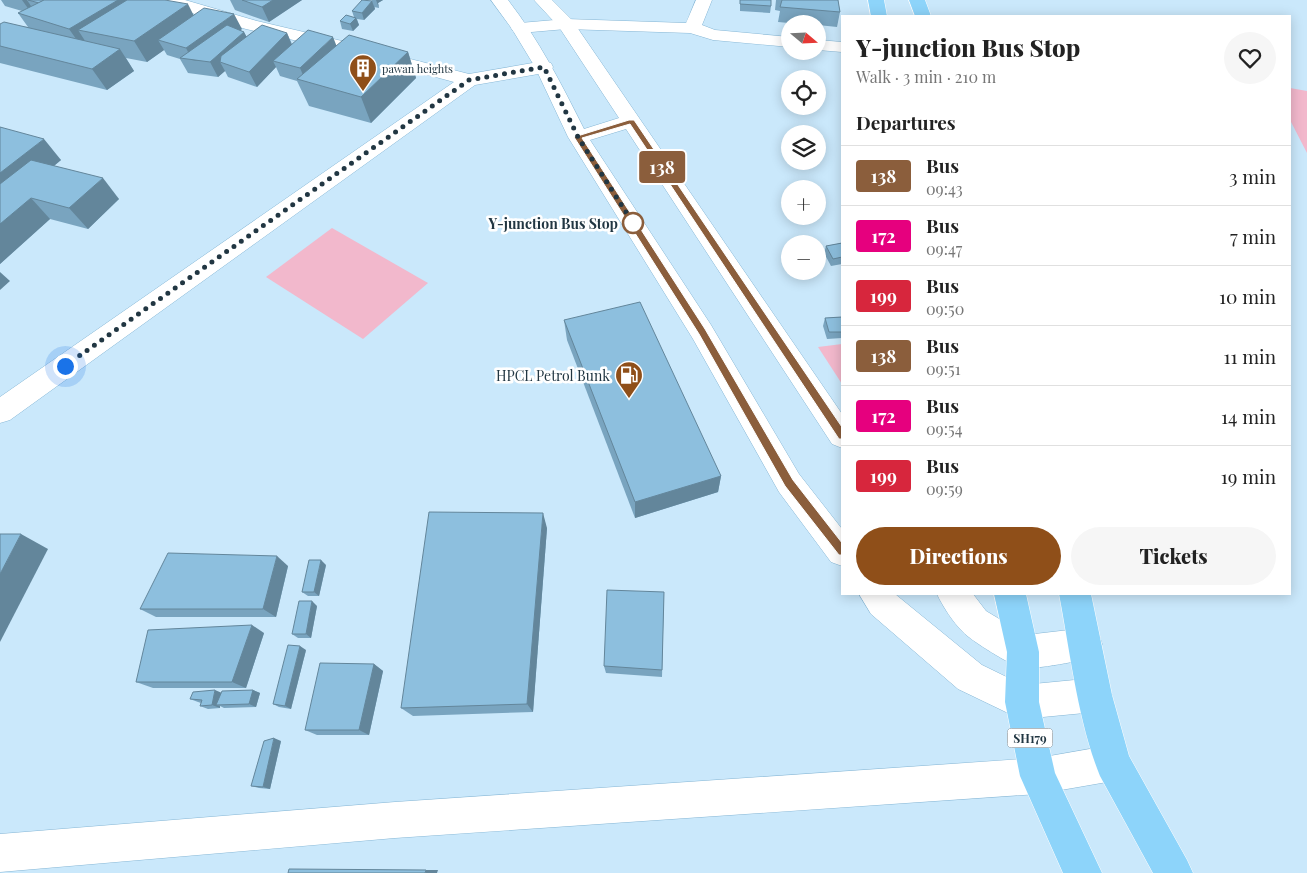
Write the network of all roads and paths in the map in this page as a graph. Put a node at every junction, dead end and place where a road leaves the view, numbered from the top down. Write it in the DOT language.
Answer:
graph roads {
  1 [pos="167,0"];
  2 [pos="499,0"];
  3 [pos="542,0"];
  4 [pos="704,0"];
  5 [pos="876,0"];
  6 [pos="918,0"];
  7 [pos="879,15"];
  8 [pos="922,15"];
  9 [pos="566,24"];
  10 [pos="520,28"];
  11 [pos="692,28"];
  12 [pos="781,41"];
  13 [pos="826,46"];
  14 [pos="841,47"];
  15 [pos="544,67"];
  16 [pos="469,80"];
  17 [pos="632,121"];
  18 [pos="578,137"];
  19 [pos="0,412"];
  20 [pos="841,434"];
  21 [pos="841,551"];
  22 [pos="876,595"];
  23 [pos="954,595"];
  24 [pos="1010,595"];
  25 [pos="1075,595"];
  26 [pos="1086,644"];
  27 [pos="1023,652"];
  28 [pos="1095,695"];
  29 [pos="1022,702"];
  30 [pos="1113,763"];
  31 [pos="1038,776"];
  32 [pos="0,853"];
  33 [pos="1083,873"];
  34 [pos="1174,873"];
  1 -- 16 [label="street"];
  2 -- 10 [label="street"];
  3 -- 9 [label="street"];
  4 -- 11 [label="street"];
  5 -- 7 [label="main road"];
  6 -- 8 [label="main road"];
  9 -- 10 [label="street"];
  9 -- 11 [label="street"];
  9 -- 17 [label="street"];
  10 -- 15 [label="street"];
  11 -- 12 [label="street"];
  13 -- 14 [label="street"];
  15 -- 16 [label="street"];
  15 -- 18 [label="street"];
  16 -- 19 [label="street"];
  17 -- 18 [label="street"];
  17 -- 20 [label="street"];
  18 -- 21 [label="street"];
  22 -- 29 [label="street"];
  23 -- 27 [label="street"];
  24 -- 27 [label="main road, SH179"];
  25 -- 26 [label="main road"];
  26 -- 27 [label="street"];
  26 -- 28 [label="main road"];
  27 -- 29 [label="main road, SH179"];
  28 -- 29 [label="street"];
  28 -- 30 [label="main road"];
  29 -- 31 [label="main road, SH179"];
  30 -- 31 [label="street"];
  30 -- 34 [label="main road"];
  31 -- 32 [label="street"];
  31 -- 33 [label="main road, SH179"];
}
